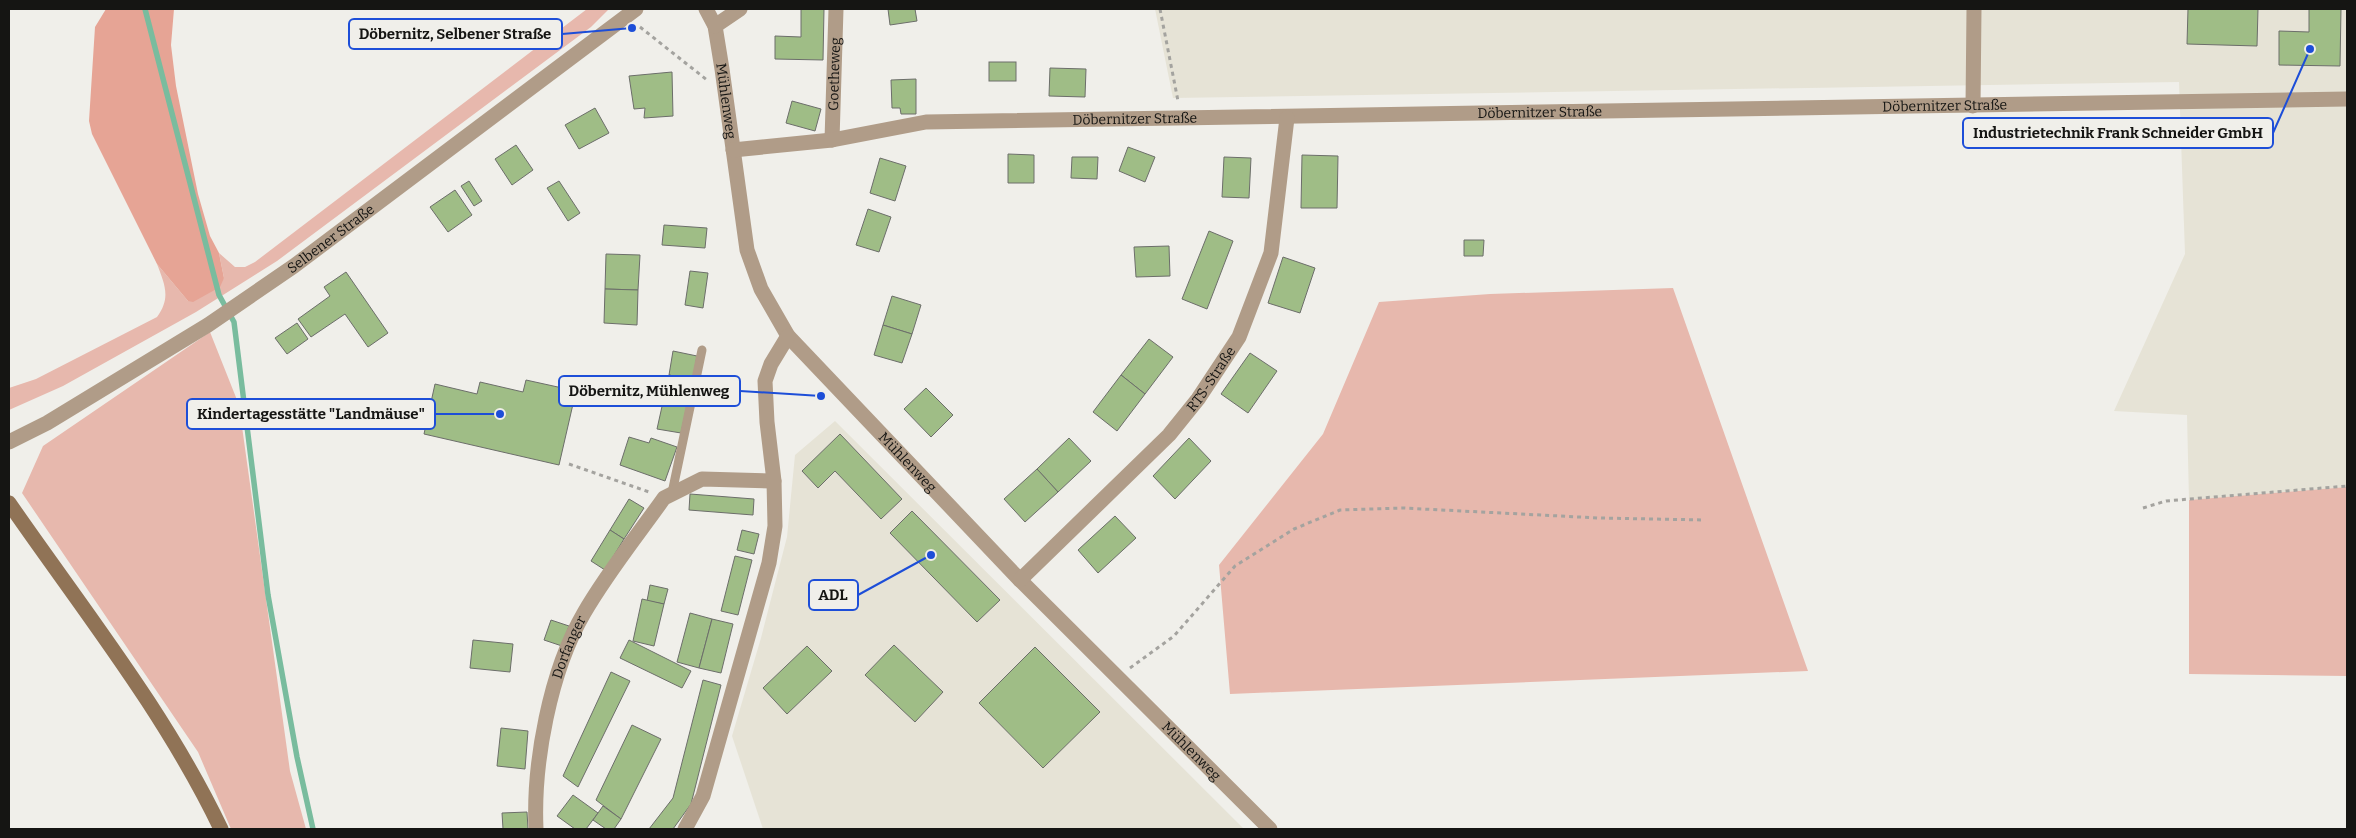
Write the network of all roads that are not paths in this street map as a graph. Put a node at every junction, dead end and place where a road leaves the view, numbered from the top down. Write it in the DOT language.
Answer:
graph roads {
  1 [pos="706,9"];
  2 [pos="740,9"];
  3 [pos="836,9"];
  4 [pos="1974,9"];
  5 [pos="632,12"];
  6 [pos="715,26"];
  7 [pos="2347,99"];
  8 [pos="1973,106"];
  9 [pos="1287,118"];
  10 [pos="832,140"];
  11 [pos="733,150"];
  12 [pos="788,336"];
  13 [pos="702,350"];
  14 [pos="9,442"];
  15 [pos="774,481"];
  16 [pos="668,495"];
  17 [pos="9,503"];
  18 [pos="1020,580"];
  19 [pos="221,829"];
  20 [pos="536,829"];
  21 [pos="685,829"];
  22 [pos="1270,829"];
  1 -- 6 [label="street, Mühlenweg"];
  2 -- 6 [label="street"];
  3 -- 10 [label="street, Goetheweg"];
  4 -- 8 [label="street"];
  5 -- 14 [label="street, Selbener Straße"];
  6 -- 11 [label="street, Mühlenweg"];
  7 -- 8 [label="street, Döbernitzer Straße"];
  8 -- 9 [label="street, Döbernitzer Straße"];
  9 -- 10 [label="street, Döbernitzer Straße"];
  9 -- 18 [label="street, RTS-Straße"];
  10 -- 11 [label="street, Döbernitzer Straße"];
  11 -- 12 [label="street, Mühlenweg"];
  12 -- 15 [label="street"];
  12 -- 18 [label="street, Mühlenweg"];
  13 -- 16 [label="lane, Dorfanger"];
  15 -- 16 [label="street"];
  15 -- 21 [label="street"];
  16 -- 20 [label="street, Dorfanger"];
  17 -- 19 [label="main road"];
  18 -- 22 [label="street, Mühlenweg"];
}
